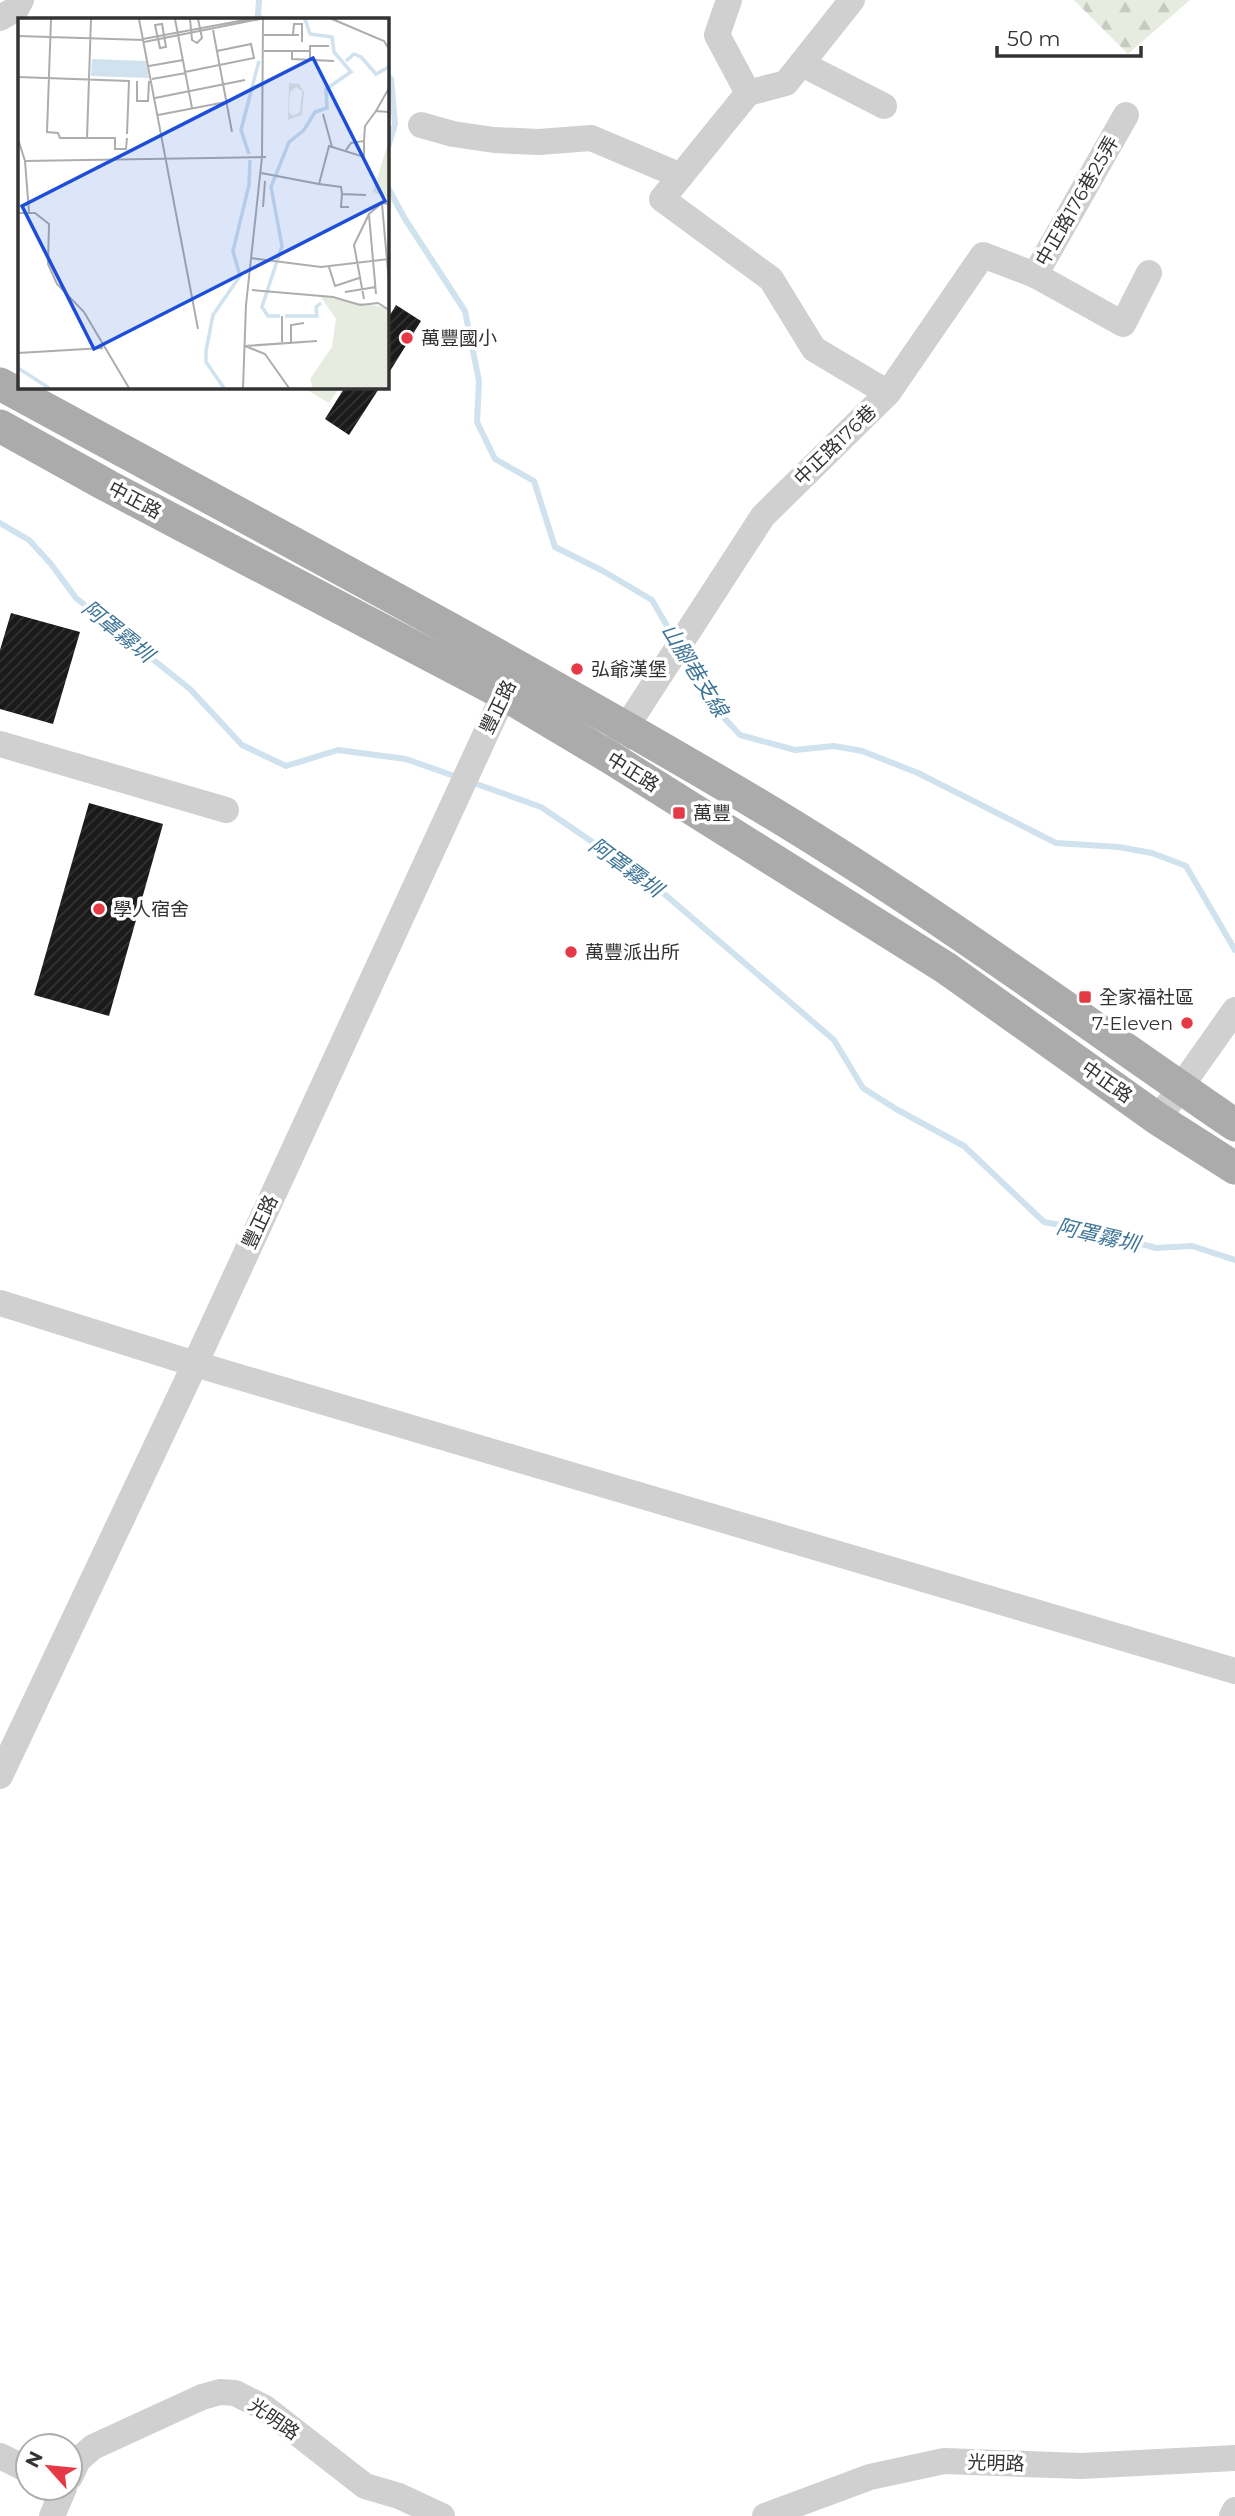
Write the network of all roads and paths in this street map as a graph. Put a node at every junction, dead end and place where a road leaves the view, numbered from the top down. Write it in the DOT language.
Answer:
graph roads {
  1 [pos="21,0"];
  2 [pos="729,0"];
  3 [pos="852,0"];
  4 [pos="0,18"];
  5 [pos="802,64"];
  6 [pos="748,93"];
  7 [pos="884,106"];
  8 [pos="1126,115"];
  9 [pos="421,125"];
  10 [pos="681,176"];
  11 [pos="1149,273"];
  12 [pos="1035,275"];
  13 [pos="0,384"];
  14 [pos="888,393"];
  15 [pos="0,426"];
  16 [pos="510,680"];
  17 [pos="618,743"];
  18 [pos="0,746"];
  19 [pos="226,810"];
  20 [pos="1235,1010"];
  21 [pos="1182,1089"];
  22 [pos="1158,1119"];
  23 [pos="1235,1125"];
  24 [pos="1235,1168"];
  25 [pos="0,1303"];
  26 [pos="195,1364"];
  27 [pos="1235,1671"];
  28 [pos="0,1776"];
  29 [pos="84,2455"];
  30 [pos="1235,2458"];
  31 [pos="1235,2510"];
  32 [pos="442,2516"];
  33 [pos="765,2516"];
  34 [pos="1232,2516"];
  1 -- 4 [label="street"];
  2 -- 6 [label="street"];
  3 -- 5 [label="street"];
  5 -- 6 [label="street"];
  5 -- 7 [label="street"];
  6 -- 10 [label="street, 中正路176巷"];
  8 -- 12 [label="street, 中正路176巷25弄"];
  9 -- 10 [label="street"];
  10 -- 14 [label="street, 中正路176巷"];
  11 -- 12 [label="street"];
  12 -- 14 [label="street, 中正路176巷25弄"];
  13 -- 16 [label="main road, 中正路"];
  14 -- 17 [label="street, 中正路176巷"];
  15 -- 16 [label="main road, 中正路"];
  16 -- 17 [label="main road, 中正路"];
  16 -- 26 [label="street, 豐正路"];
  17 -- 21 [label="main road, 中正路"];
  17 -- 22 [label="main road, 中正路"];
  18 -- 19 [label="street"];
  20 -- 21 [label="street"];
  21 -- 22 [label="street"];
  21 -- 23 [label="main road, 中正路"];
  22 -- 24 [label="main road, 中正路"];
  25 -- 26 [label="street"];
  26 -- 27 [label="street"];
  26 -- 28 [label="street, 豐正路"];
  29 -- 32 [label="street, 光明路"];
  30 -- 33 [label="street, 光明路"];
  31 -- 34 [label="street"];
}
